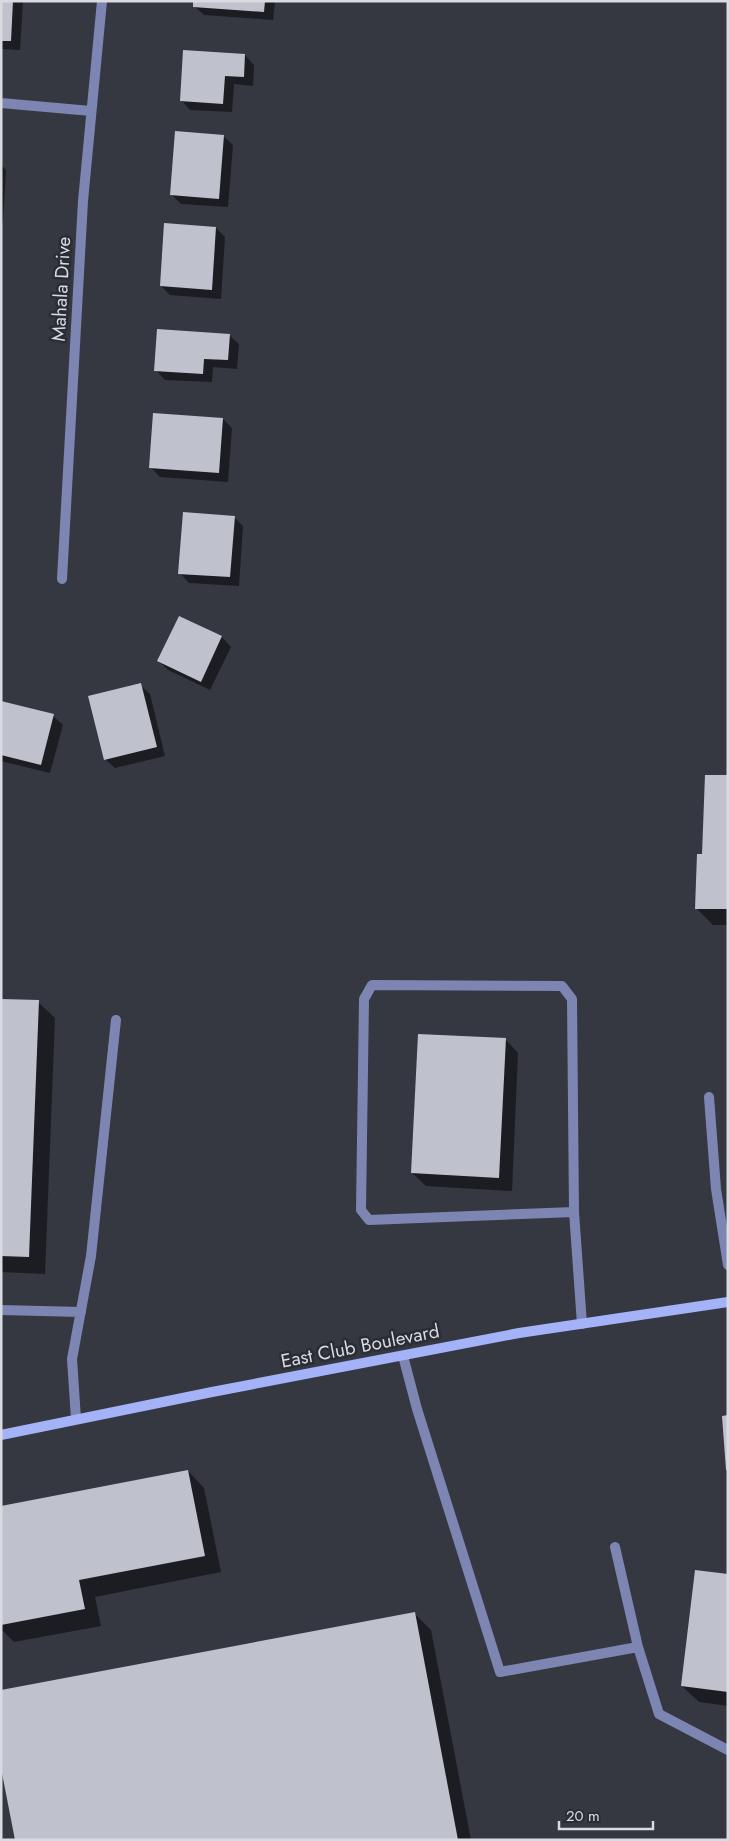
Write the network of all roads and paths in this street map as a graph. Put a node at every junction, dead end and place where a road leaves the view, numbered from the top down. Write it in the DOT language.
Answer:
graph roads {
  1 [pos="102,1"];
  2 [pos="1,103"];
  3 [pos="92,111"];
  4 [pos="62,578"];
  5 [pos="116,1020"];
  6 [pos="709,1097"];
  7 [pos="574,1212"];
  8 [pos="728,1265"];
  9 [pos="728,1302"];
  10 [pos="1,1310"];
  11 [pos="80,1312"];
  12 [pos="582,1324"];
  13 [pos="403,1356"];
  14 [pos="76,1420"];
  15 [pos="1,1435"];
  16 [pos="615,1547"];
  17 [pos="638,1647"];
  18 [pos="728,1750"];
  1 -- 3 [label="street, Mahala Drive"];
  2 -- 3 [label="street"];
  3 -- 4 [label="street, Mahala Drive"];
  5 -- 11 [label="street"];
  6 -- 8 [label="street"];
  7 -- 7 [label="street"];
  7 -- 12 [label="street"];
  9 -- 12 [label="street, East Club Boulevard"];
  10 -- 11 [label="street"];
  11 -- 14 [label="street"];
  12 -- 13 [label="street, East Club Boulevard"];
  13 -- 14 [label="street, East Club Boulevard"];
  13 -- 17 [label="street"];
  14 -- 15 [label="street, East Club Boulevard"];
  16 -- 17 [label="street"];
  17 -- 18 [label="street"];
}
